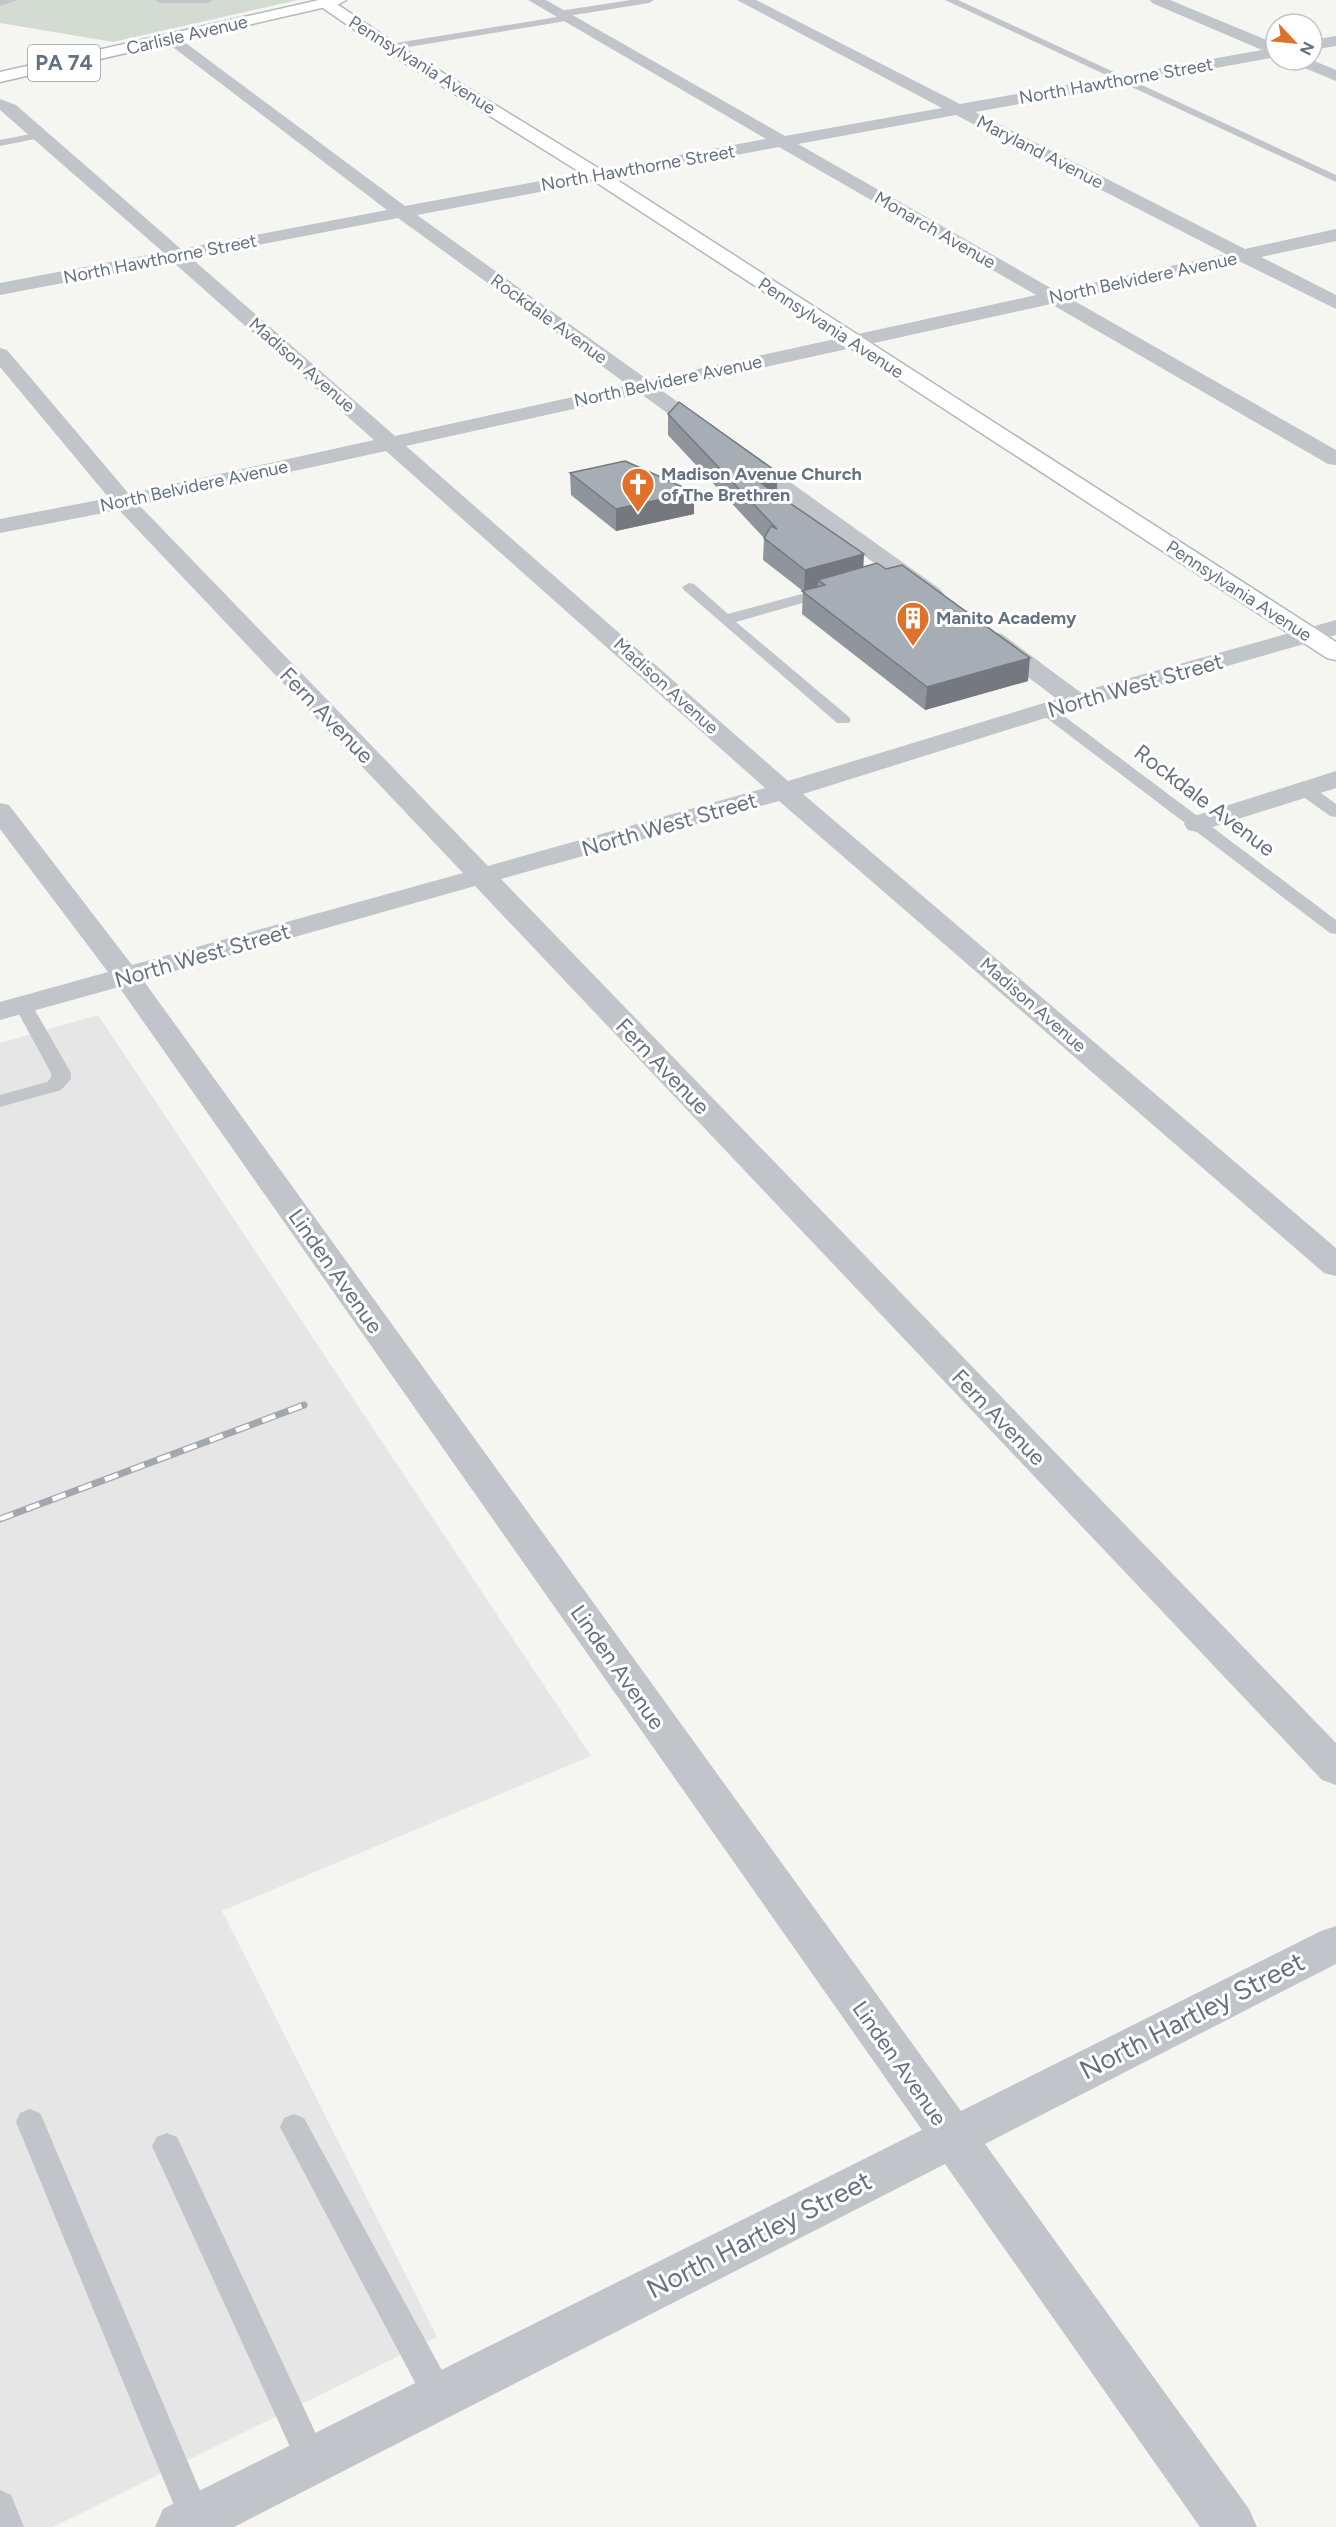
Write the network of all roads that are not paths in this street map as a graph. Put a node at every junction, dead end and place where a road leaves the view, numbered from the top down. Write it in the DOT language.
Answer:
graph roads {
  1 [pos="13,0"];
  2 [pos="160,0"];
  3 [pos="208,0"];
  4 [pos="534,0"];
  5 [pos="649,0"];
  6 [pos="744,0"];
  7 [pos="950,0"];
  8 [pos="1156,0"];
  9 [pos="332,2"];
  10 [pos="0,3"];
  11 [pos="179,3"];
  12 [pos="563,16"];
  13 [pos="170,38"];
  14 [pos="1264,46"];
  15 [pos="390,47"];
  16 [pos="1264,53"];
  17 [pos="0,77"];
  18 [pos="1120,80"];
  19 [pos="0,104"];
  20 [pos="957,109"];
  21 [pos="41,135"];
  22 [pos="784,142"];
  23 [pos="0,143"];
  24 [pos="597,175"];
  25 [pos="1336,179"];
  26 [pos="401,212"];
  27 [pos="1336,235"];
  28 [pos="1244,255"];
  29 [pos="176,256"];
  30 [pos="0,289"];
  31 [pos="1052,297"];
  32 [pos="1336,303"];
  33 [pos="852,342"];
  34 [pos="0,354"];
  35 [pos="642,386"];
  36 [pos="392,442"];
  37 [pos="1336,459"];
  38 [pos="124,502"];
  39 [pos="0,526"];
  40 [pos="902,572"];
  41 [pos="881,578"];
  42 [pos="848,586"];
  43 [pos="689,587"];
  44 [pos="948,606"];
  45 [pos="726,620"];
  46 [pos="976,627"];
  47 [pos="1336,627"];
  48 [pos="1306,635"];
  49 [pos="1336,653"];
  50 [pos="1077,702"];
  51 [pos="1046,710"];
  52 [pos="843,720"];
  53 [pos="1336,779"];
  54 [pos="1304,789"];
  55 [pos="784,791"];
  56 [pos="0,811"];
  57 [pos="1336,812"];
  58 [pos="1197,824"];
  59 [pos="482,877"];
  60 [pos="1336,928"];
  61 [pos="126,976"];
  62 [pos="11,1008"];
  63 [pos="0,1101"];
  64 [pos="1336,1265"];
  65 [pos="1336,1769"];
  66 [pos="1336,1944"];
  67 [pos="30,2122"];
  68 [pos="294,2127"];
  69 [pos="952,2137"];
  70 [pos="167,2146"];
  71 [pos="440,2398"];
  72 [pos="313,2462"];
  73 [pos="0,2506"];
  74 [pos="188,2523"];
  75 [pos="8,2527"];
  76 [pos="1231,2527"];
  1 -- 10 [label="lane"];
  2 -- 11 [label="lane"];
  3 -- 11 [label="lane"];
  4 -- 12 [label="street, Monarch Avenue"];
  5 -- 12 [label="lane"];
  6 -- 20 [label="street, Maryland Avenue"];
  7 -- 18 [label="lane"];
  8 -- 14 [label="street"];
  9 -- 13 [label="street, Carlisle Avenue / PA 74"];
  9 -- 15 [label="street, Pennsylvania Avenue"];
  12 -- 15 [label="lane"];
  12 -- 22 [label="street, Monarch Avenue"];
  13 -- 17 [label="street, Carlisle Avenue / PA 74"];
  13 -- 26 [label="street, Rockdale Avenue"];
  15 -- 24 [label="street, Pennsylvania Avenue"];
  16 -- 18 [label="street, North Hawthorne Street"];
  18 -- 20 [label="street, North Hawthorne Street"];
  18 -- 25 [label="lane"];
  19 -- 21 [label="street, Madison Avenue"];
  20 -- 22 [label="street, North Hawthorne Street"];
  20 -- 28 [label="street, Maryland Avenue"];
  21 -- 23 [label="lane"];
  21 -- 29 [label="street, Madison Avenue"];
  22 -- 24 [label="street, North Hawthorne Street"];
  22 -- 31 [label="street, Monarch Avenue"];
  24 -- 26 [label="street, North Hawthorne Street"];
  24 -- 33 [label="street, Pennsylvania Avenue"];
  26 -- 29 [label="street, North Hawthorne Street"];
  26 -- 35 [label="street, Rockdale Avenue"];
  27 -- 28 [label="street, North Belvidere Avenue"];
  28 -- 31 [label="street, North Belvidere Avenue"];
  28 -- 32 [label="street, Maryland Avenue"];
  29 -- 30 [label="street, North Hawthorne Street"];
  29 -- 36 [label="street, Madison Avenue"];
  31 -- 33 [label="street, North Belvidere Avenue"];
  31 -- 37 [label="street, Monarch Avenue"];
  33 -- 35 [label="street, North Belvidere Avenue"];
  33 -- 48 [label="street, Pennsylvania Avenue"];
  34 -- 38 [label="street, Fern Avenue"];
  35 -- 36 [label="street, North Belvidere Avenue"];
  35 -- 40 [label="street, Rockdale Avenue"];
  36 -- 38 [label="street, North Belvidere Avenue"];
  36 -- 55 [label="street, Madison Avenue"];
  38 -- 39 [label="street, North Belvidere Avenue"];
  38 -- 59 [label="street, Fern Avenue"];
  40 -- 41 [label="lane"];
  40 -- 44 [label="street, Rockdale Avenue"];
  42 -- 45 [label="lane"];
  43 -- 45 [label="lane"];
  45 -- 52 [label="lane"];
  46 -- 50 [label="street"];
  47 -- 48 [label="street, North West Street"];
  48 -- 49 [label="street, Pennsylvania Avenue"];
  48 -- 50 [label="street, North West Street"];
  50 -- 51 [label="street, North West Street"];
  51 -- 55 [label="street, North West Street"];
  51 -- 58 [label="lane, Rockdale Avenue"];
  53 -- 54 [label="street"];
  54 -- 57 [label="lane"];
  54 -- 58 [label="street"];
  55 -- 59 [label="street, North West Street"];
  55 -- 64 [label="street, Madison Avenue"];
  56 -- 61 [label="street, Linden Avenue"];
  58 -- 60 [label="lane, Rockdale Avenue"];
  59 -- 61 [label="street, North West Street"];
  59 -- 65 [label="street, Fern Avenue"];
  61 -- 62 [label="street, North West Street"];
  61 -- 69 [label="street, Linden Avenue"];
  62 -- 63 [label="lane"];
  66 -- 69 [label="street, North Hartley Street"];
  67 -- 74 [label="lane"];
  68 -- 71 [label="lane"];
  69 -- 71 [label="street, North Hartley Street"];
  69 -- 76 [label="street, Linden Avenue"];
  70 -- 72 [label="lane"];
  71 -- 72 [label="street, North Hartley Street"];
  72 -- 74 [label="street, North Hartley Street"];
  73 -- 75 [label="lane"];
}
